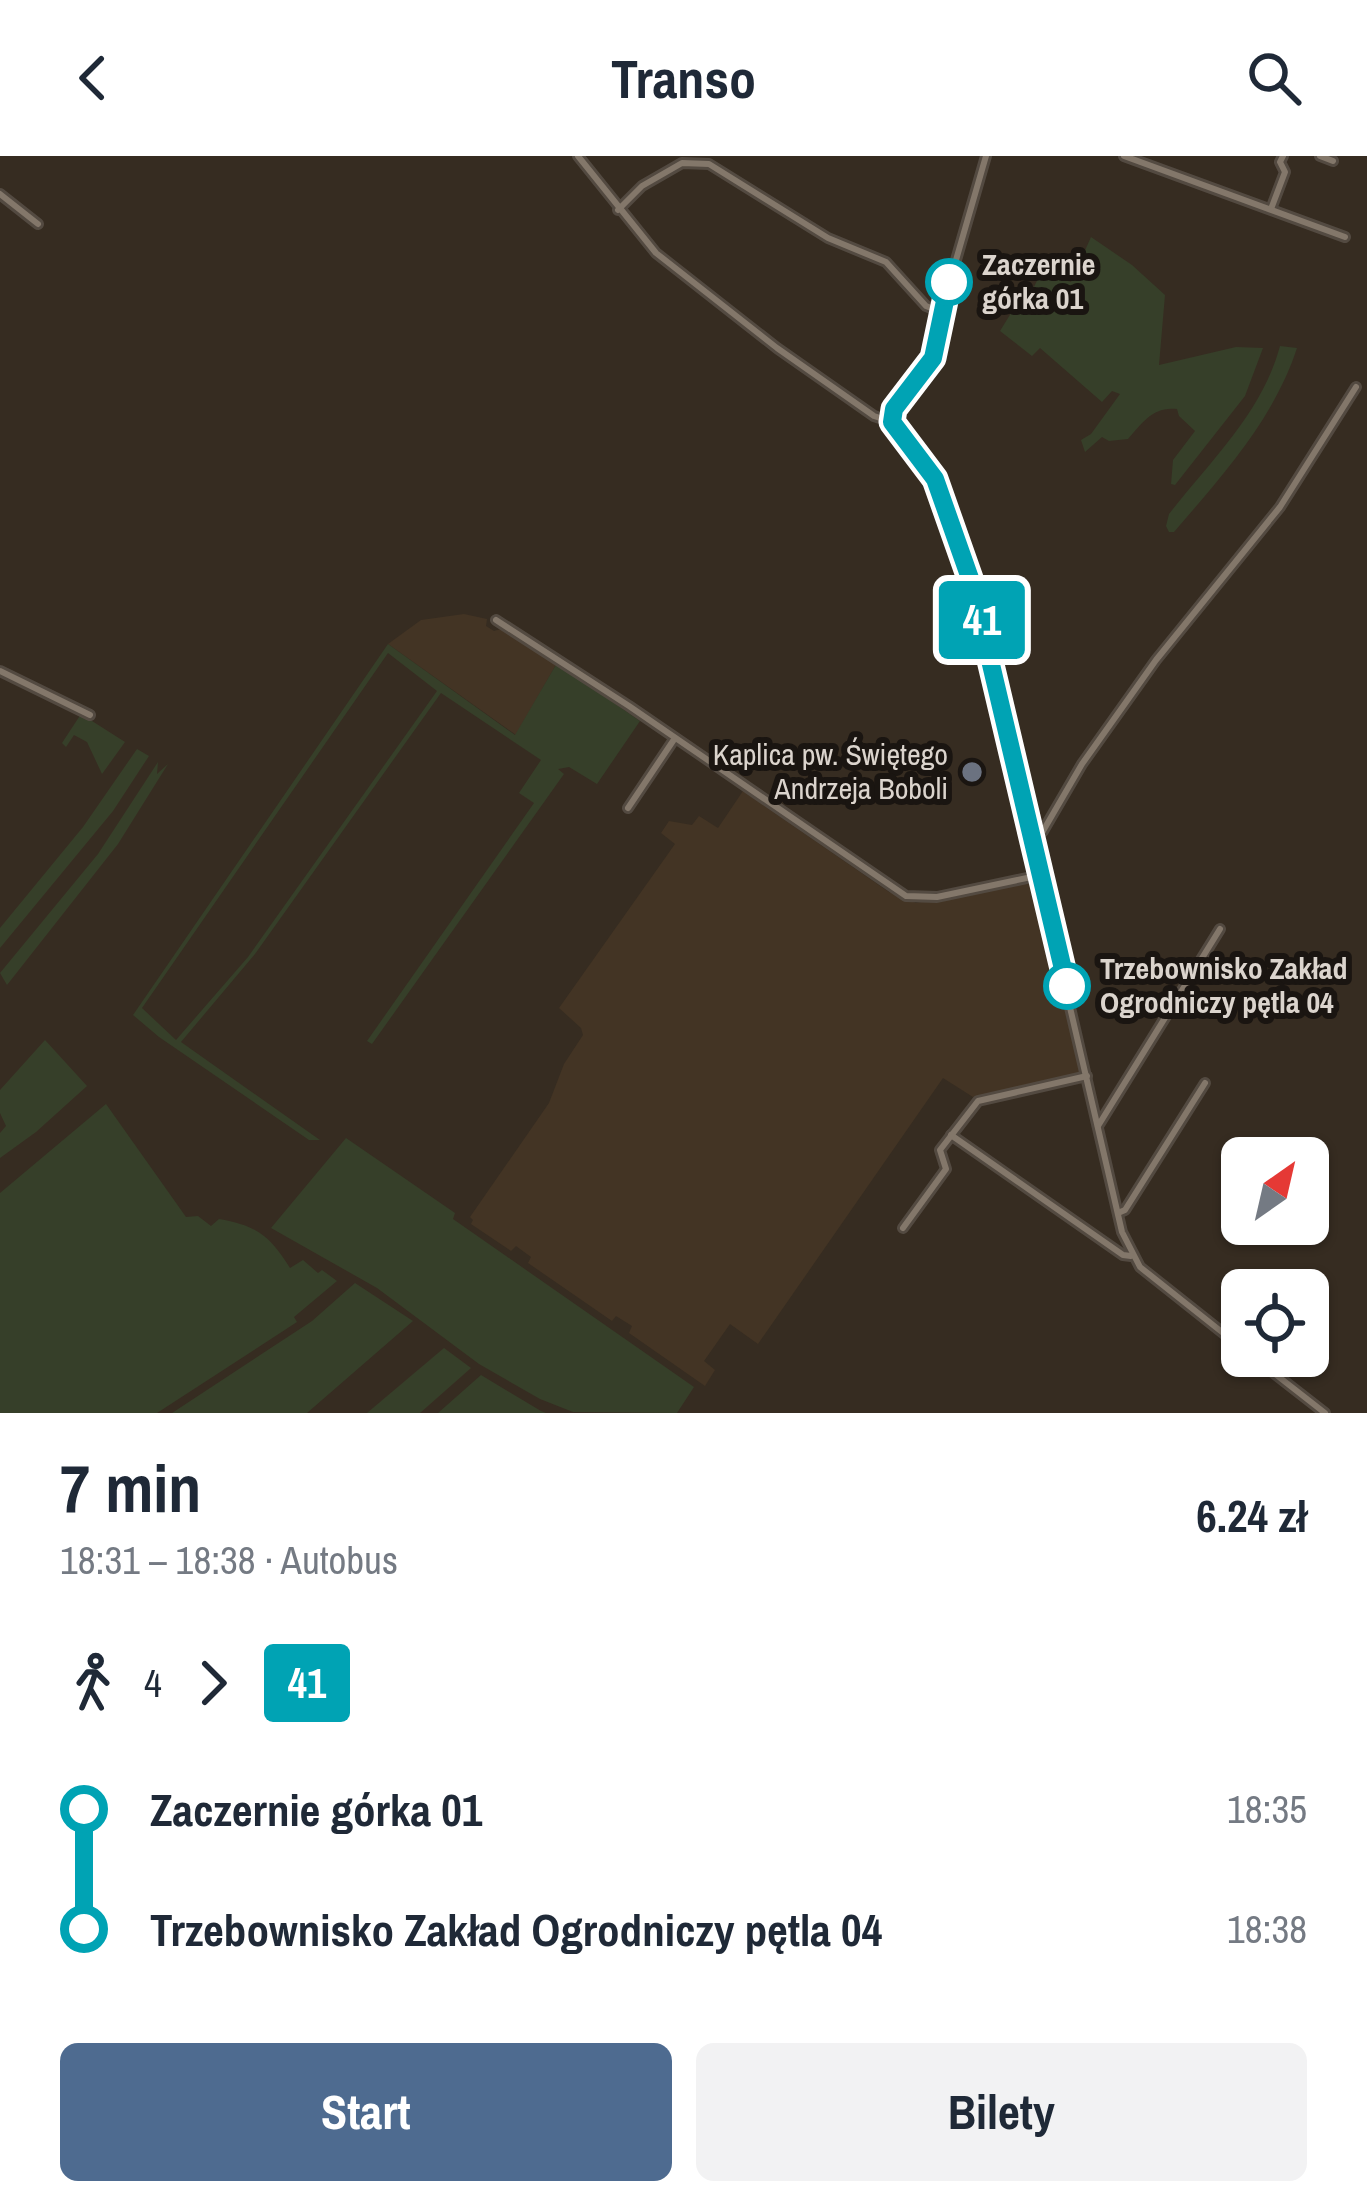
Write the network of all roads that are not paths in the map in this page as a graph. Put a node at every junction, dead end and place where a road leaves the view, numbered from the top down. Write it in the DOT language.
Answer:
graph roads {
  1 [pos="578,156"];
  2 [pos="986,156"];
  3 [pos="1124,156"];
  4 [pos="1283,156"];
  5 [pos="1320,156"];
  6 [pos="1333,161"];
  7 [pos="0,194"];
  8 [pos="1271,209"];
  9 [pos="619,210"];
  10 [pos="38,224"];
  11 [pos="1345,237"];
  12 [pos="940,312"];
  13 [pos="1356,387"];
  14 [pos="892,422"];
  15 [pos="496,620"];
  16 [pos="0,671"];
  17 [pos="90,716"];
  18 [pos="675,738"];
  19 [pos="628,808"];
  20 [pos="1033,839"];
  21 [pos="1041,874"];
  22 [pos="1220,929"];
  23 [pos="1087,1076"];
  24 [pos="1205,1083"];
  25 [pos="1098,1126"];
  26 [pos="951,1135"];
  27 [pos="1118,1214"];
  28 [pos="903,1228"];
  29 [pos="1131,1256"];
  30 [pos="1221,1332"];
  31 [pos="1279,1377"];
  32 [pos="1325,1413"];
  1 -- 9 [label="street"];
  2 -- 12 [label="street"];
  3 -- 8 [label="street"];
  4 -- 8 [label="street"];
  5 -- 6 [label="street"];
  7 -- 10 [label="street"];
  8 -- 11 [label="street"];
  9 -- 12 [label="street"];
  9 -- 14 [label="street"];
  12 -- 14 [label="street"];
  13 -- 20 [label="street"];
  14 -- 20 [label="street"];
  15 -- 18 [label="street"];
  16 -- 17 [label="street"];
  18 -- 19 [label="street"];
  18 -- 21 [label="street"];
  20 -- 21 [label="street"];
  21 -- 23 [label="street"];
  22 -- 25 [label="street"];
  23 -- 25 [label="street"];
  23 -- 26 [label="street"];
  24 -- 27 [label="street"];
  25 -- 27 [label="street"];
  26 -- 28 [label="street"];
  26 -- 29 [label="street"];
  27 -- 29 [label="street"];
  29 -- 30 [label="street"];
  31 -- 32 [label="street"];
}
